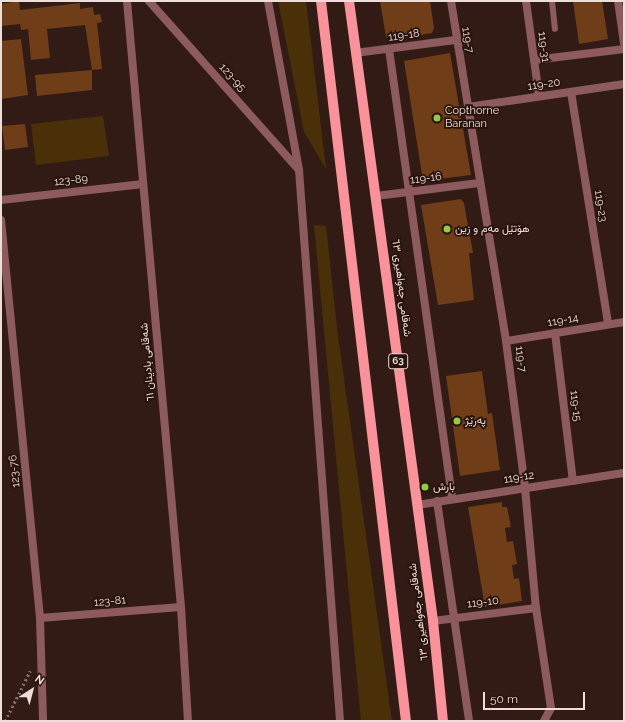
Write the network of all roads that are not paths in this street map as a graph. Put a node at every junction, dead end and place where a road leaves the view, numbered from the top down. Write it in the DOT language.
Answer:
graph roads {
  1 [pos="127,1"];
  2 [pos="149,1"];
  3 [pos="268,1"];
  4 [pos="321,1"];
  5 [pos="349,1"];
  6 [pos="451,1"];
  7 [pos="526,1"];
  8 [pos="552,1"];
  9 [pos="618,1"];
  10 [pos="555,29"];
  11 [pos="455,40"];
  12 [pos="624,43"];
  13 [pos="389,49"];
  14 [pos="624,49"];
  15 [pos="355,54"];
  16 [pos="534,60"];
  17 [pos="624,84"];
  18 [pos="571,92"];
  19 [pos="539,96"];
  20 [pos="468,107"];
  21 [pos="299,170"];
  22 [pos="479,183"];
  23 [pos="143,184"];
  24 [pos="410,192"];
  25 [pos="376,196"];
  26 [pos="1,200"];
  27 [pos="1,220"];
  28 [pos="624,322"];
  29 [pos="608,324"];
  30 [pos="555,333"];
  31 [pos="506,341"];
  32 [pos="624,473"];
  33 [pos="573,481"];
  34 [pos="525,488"];
  35 [pos="452,499"];
  36 [pos="437,501"];
  37 [pos="417,505"];
  38 [pos="181,607"];
  39 [pos="536,608"];
  40 [pos="40,618"];
  41 [pos="453,618"];
  42 [pos="433,621"];
  43 [pos="43,721"];
  44 [pos="188,721"];
  45 [pos="340,721"];
  46 [pos="406,721"];
  47 [pos="443,721"];
  48 [pos="469,721"];
  49 [pos="544,721"];
  1 -- 23 [label="street, شەقامی بادینان ٦١"];
  2 -- 21 [label="street, 123-95"];
  3 -- 21 [label="street"];
  4 -- 46 [label="main road"];
  5 -- 15 [label="main road, شەقامی جەواهیری ٦٣ / 63"];
  6 -- 11 [label="street, 119-7"];
  7 -- 16 [label="street, 119-31"];
  8 -- 10 [label="lane"];
  9 -- 12 [label="street"];
  11 -- 13 [label="street, 119-18"];
  11 -- 20 [label="street, 119-7"];
  13 -- 15 [label="street, 119-18"];
  13 -- 24 [label="street"];
  14 -- 16 [label="street"];
  15 -- 25 [label="main road, شەقامی جەواهیری ٦٣ / 63"];
  16 -- 19 [label="street, 119-31"];
  17 -- 18 [label="street, 119-20"];
  18 -- 19 [label="street, 119-20"];
  18 -- 29 [label="street, 119-23"];
  19 -- 20 [label="street, 119-20"];
  20 -- 22 [label="street, 119-7"];
  21 -- 45 [label="street"];
  22 -- 24 [label="street, 119-16"];
  22 -- 31 [label="street, 119-7"];
  23 -- 26 [label="street, 123-89"];
  23 -- 38 [label="street, شەقامی بادینان ٦١"];
  24 -- 25 [label="street, 119-16"];
  24 -- 35 [label="street"];
  25 -- 37 [label="main road, شەقامی جەواهیری ٦٣ / 63"];
  27 -- 40 [label="street, 123-76"];
  28 -- 29 [label="street, 119-14"];
  29 -- 30 [label="street, 119-14"];
  30 -- 31 [label="street, 119-14"];
  30 -- 33 [label="street, 119-15"];
  31 -- 34 [label="street, 119-7"];
  32 -- 33 [label="street, 119-12"];
  33 -- 34 [label="street, 119-12"];
  34 -- 35 [label="street, 119-12"];
  34 -- 39 [label="street, 119-7"];
  35 -- 36 [label="street, 119-12"];
  36 -- 37 [label="street, 119-12"];
  36 -- 41 [label="street"];
  37 -- 42 [label="main road, شەقامی جەواهیری ٦٣ / 63"];
  38 -- 40 [label="street, 123-81"];
  38 -- 44 [label="street, شەقامی بادینان ٦١"];
  39 -- 41 [label="street, 119-10"];
  39 -- 49 [label="street, 119-7"];
  40 -- 43 [label="street, 123-76"];
  41 -- 42 [label="street, 119-10"];
  41 -- 48 [label="street"];
  42 -- 47 [label="main road, شەقامی جەواهیری ٦٣ / 63"];
}
